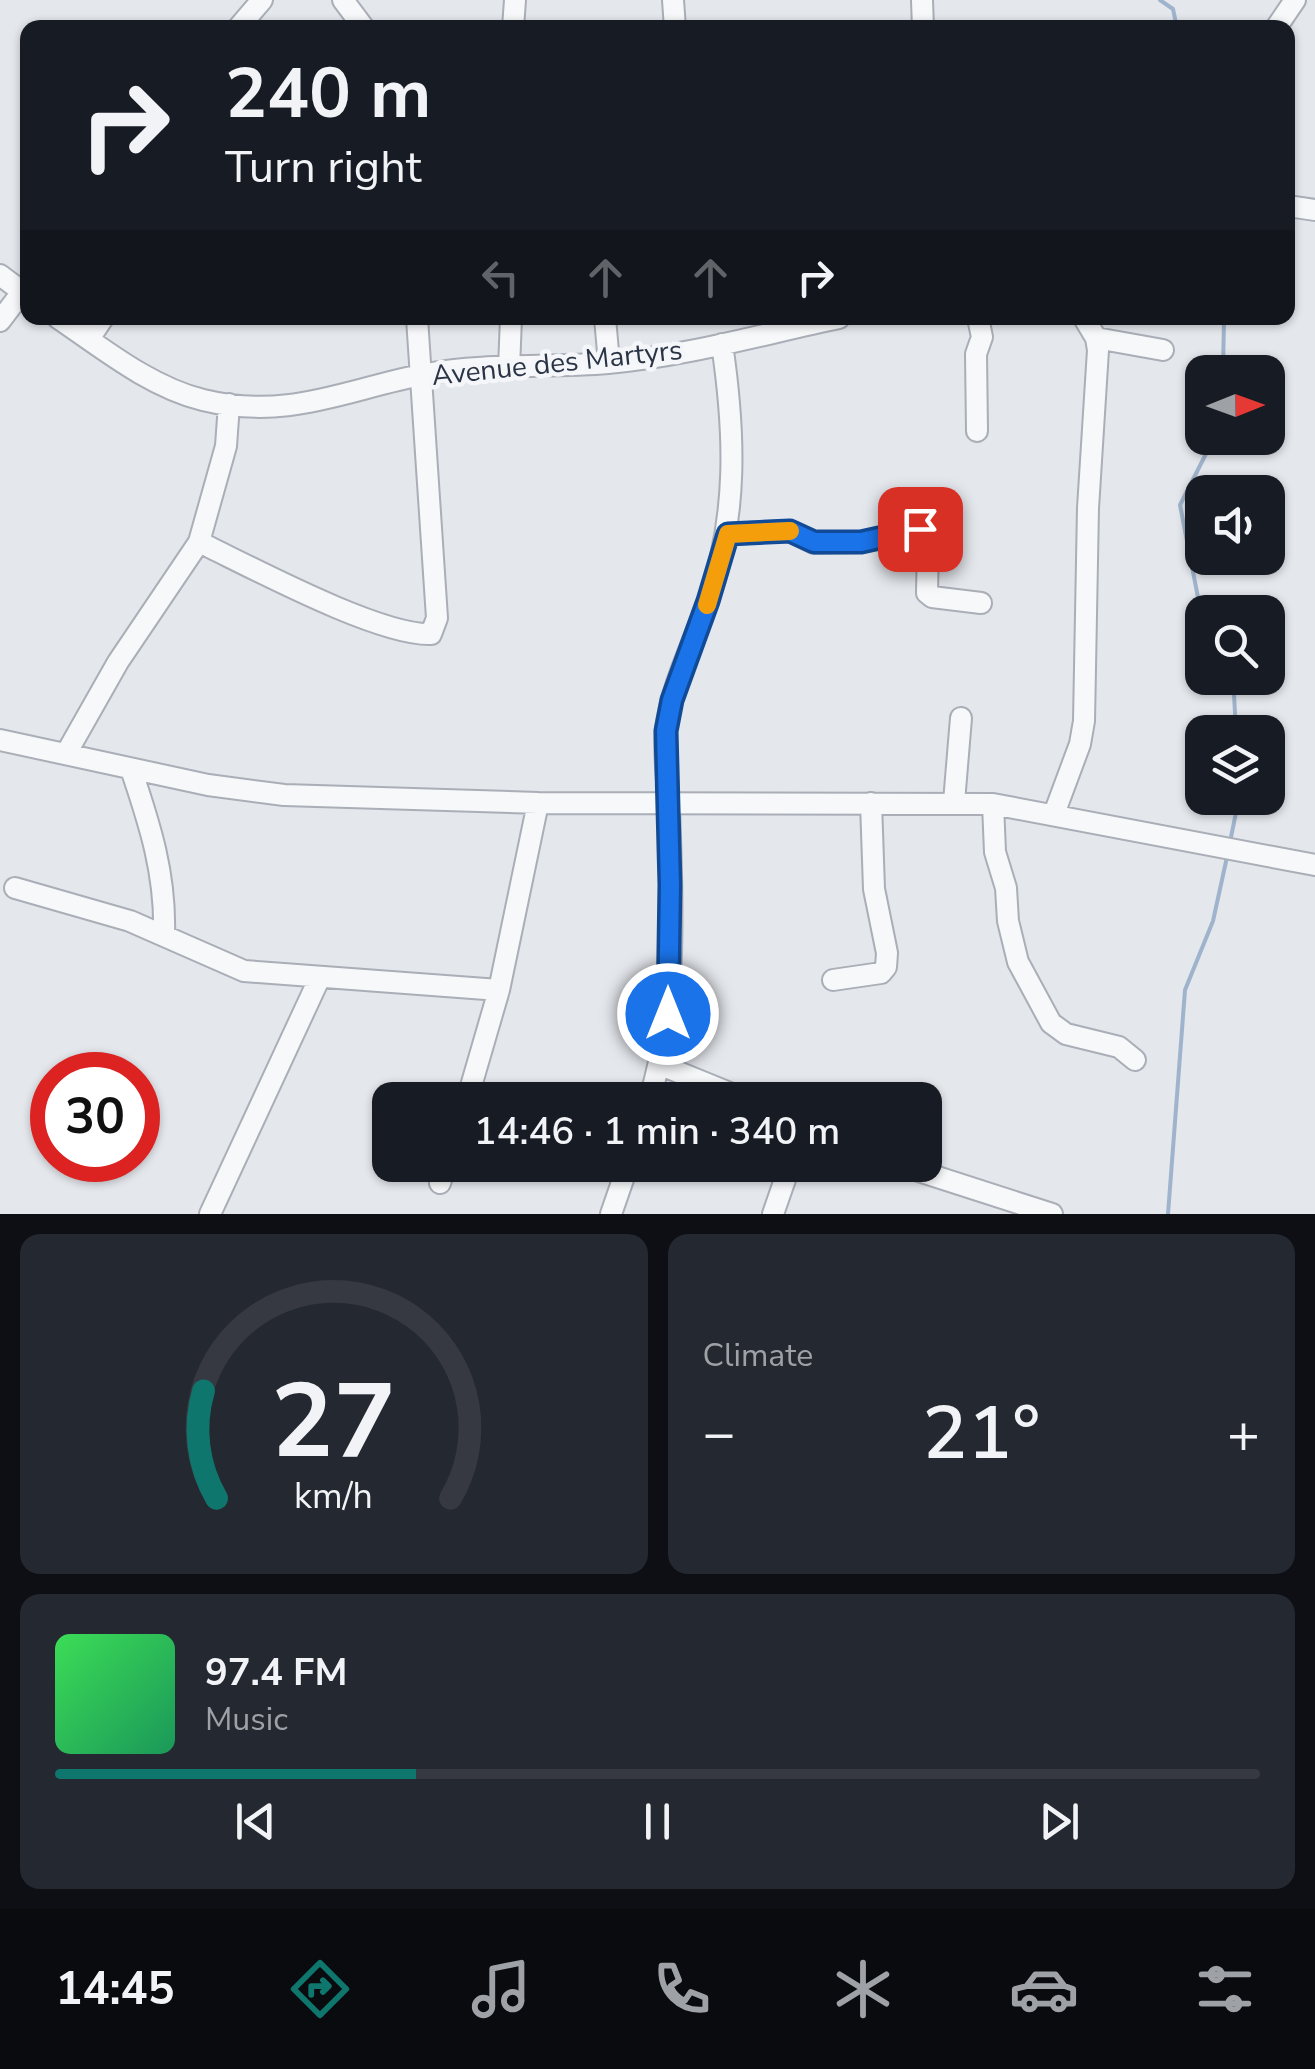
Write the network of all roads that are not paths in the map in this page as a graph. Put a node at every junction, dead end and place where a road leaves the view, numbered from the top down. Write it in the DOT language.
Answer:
graph roads {
  1 [pos="262,0"];
  2 [pos="245,20"];
  3 [pos="0,275"];
  4 [pos="20,291"];
  5 [pos="20,298"];
  6 [pos="0,321"];
  7 [pos="68,325"];
  8 [pos="98,325"];
  9 [pos="418,325"];
  10 [pos="511,325"];
  11 [pos="606,325"];
  12 [pos="808,325"];
  13 [pos="979,325"];
  14 [pos="1088,325"];
  15 [pos="1096,338"];
  16 [pos="89,339"];
  17 [pos="722,344"];
  18 [pos="1164,350"];
  19 [pos="609,363"];
  20 [pos="510,368"];
  21 [pos="424,374"];
  22 [pos="230,404"];
  23 [pos="977,431"];
  24 [pos="728,534"];
  25 [pos="200,542"];
  26 [pos="981,603"];
  27 [pos="961,718"];
  28 [pos="0,740"];
  29 [pos="67,752"];
  30 [pos="130,769"];
  31 [pos="669,801"];
  32 [pos="954,802"];
  33 [pos="538,803"];
  34 [pos="870,803"];
  35 [pos="993,804"];
  36 [pos="1054,814"];
  37 [pos="1315,865"];
  38 [pos="15,888"];
  39 [pos="164,935"];
  40 [pos="320,978"];
  41 [pos="832,980"];
  42 [pos="499,990"];
  43 [pos="1135,1060"];
  44 [pos="660,1065"];
  45 [pos="472,1082"];
  46 [pos="655,1082"];
  47 [pos="702,1082"];
  48 [pos="942,1179"];
  49 [pos="622,1182"];
  50 [pos="784,1182"];
  51 [pos="210,1214"];
  52 [pos="611,1214"];
  53 [pos="773,1214"];
  54 [pos="1052,1214"];
  1 -- 2 [label="street"];
  3 -- 4 [label="street"];
  5 -- 6 [label="street"];
  7 -- 16 [label="street, Avenue des Martyrs"];
  8 -- 16 [label="street"];
  9 -- 21 [label="street"];
  10 -- 20 [label="street"];
  11 -- 19 [label="street"];
  12 -- 17 [label="street, Avenue des Martyrs"];
  13 -- 23 [label="street"];
  14 -- 15 [label="street"];
  15 -- 18 [label="street"];
  15 -- 36 [label="street"];
  16 -- 22 [label="street, Avenue des Martyrs"];
  17 -- 19 [label="street, Avenue des Martyrs"];
  17 -- 24 [label="street"];
  19 -- 20 [label="street, Avenue des Martyrs"];
  20 -- 21 [label="street, Avenue des Martyrs"];
  21 -- 22 [label="street, Avenue des Martyrs"];
  21 -- 25 [label="street"];
  22 -- 25 [label="street"];
  24 -- 26 [label="street"];
  24 -- 31 [label="street"];
  25 -- 29 [label="street"];
  27 -- 32 [label="street"];
  28 -- 29 [label="street"];
  29 -- 30 [label="street"];
  30 -- 33 [label="street"];
  30 -- 39 [label="street"];
  31 -- 33 [label="street"];
  31 -- 34 [label="street"];
  31 -- 44 [label="street"];
  32 -- 34 [label="street"];
  32 -- 35 [label="street"];
  33 -- 42 [label="street"];
  34 -- 41 [label="street"];
  35 -- 36 [label="street"];
  35 -- 43 [label="street"];
  36 -- 37 [label="street"];
  38 -- 39 [label="street"];
  39 -- 40 [label="street"];
  40 -- 42 [label="street"];
  40 -- 51 [label="street"];
  42 -- 45 [label="street"];
  44 -- 46 [label="street"];
  44 -- 47 [label="street"];
  48 -- 54 [label="street"];
  49 -- 52 [label="street"];
  50 -- 53 [label="street"];
}
